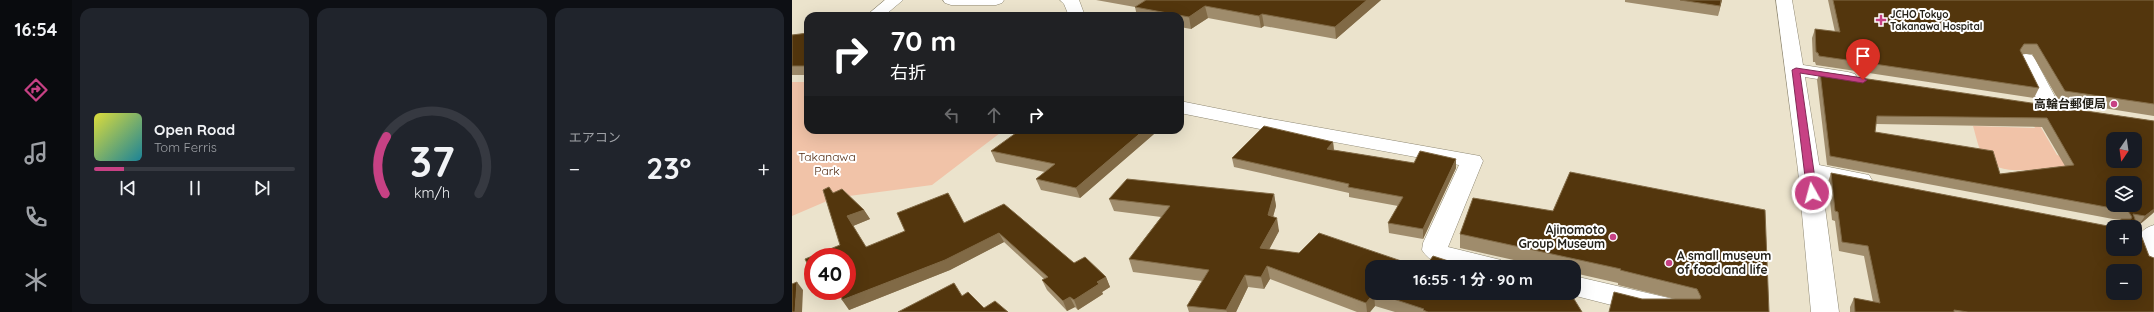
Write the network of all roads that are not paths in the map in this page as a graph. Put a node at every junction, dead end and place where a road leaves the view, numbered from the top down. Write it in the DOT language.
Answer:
graph roads {
  1 [pos="895,0"];
  2 [pos="951,0"];
  3 [pos="996,0"];
  4 [pos="1068,0"];
  5 [pos="1784,0"];
  6 [pos="879,12"];
  7 [pos="1072,12"];
  8 [pos="2026,59"];
  9 [pos="1796,70"];
  10 [pos="1863,80"];
  11 [pos="2028,105"];
  12 [pos="1184,108"];
  13 [pos="1809,170"];
  14 [pos="1879,183"];
  15 [pos="1462,260"];
  16 [pos="1581,288"];
  17 [pos="1682,312"];
  18 [pos="1825,312"];
  1 -- 6 [label="street"];
  2 -- 3 [label="street"];
  4 -- 7 [label="street"];
  5 -- 9 [label="street"];
  8 -- 11 [label="street"];
  9 -- 10 [label="street"];
  9 -- 13 [label="street"];
  12 -- 15 [label="street"];
  13 -- 14 [label="street"];
  13 -- 18 [label="street"];
  16 -- 17 [label="street"];
}
